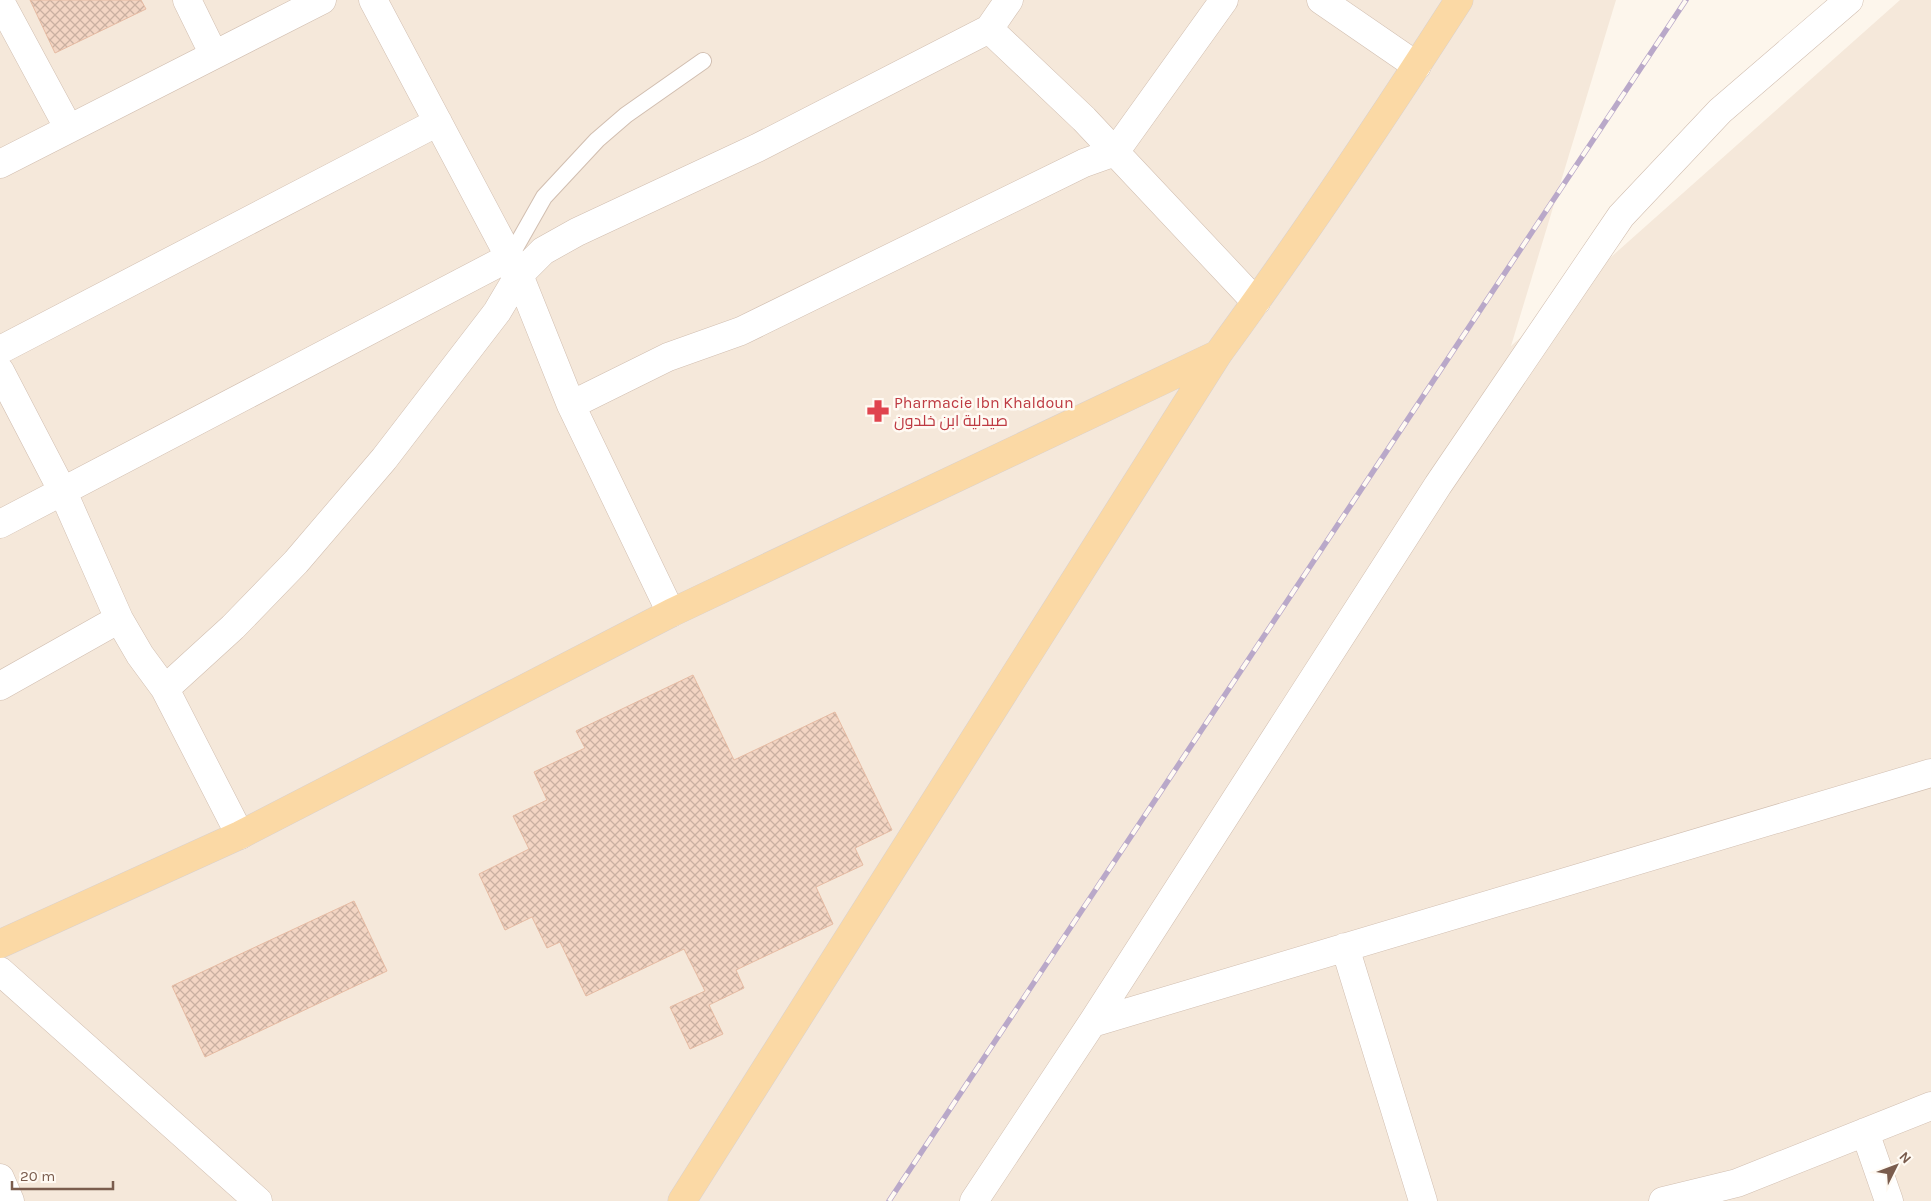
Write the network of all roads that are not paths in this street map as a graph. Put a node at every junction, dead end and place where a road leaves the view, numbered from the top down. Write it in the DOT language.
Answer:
graph roads {
  1 [pos="187,0"];
  2 [pos="322,0"];
  3 [pos="373,0"];
  4 [pos="1009,0"];
  5 [pos="1224,0"];
  6 [pos="1320,0"];
  7 [pos="1459,0"];
  8 [pos="1849,0"];
  9 [pos="0,1"];
  10 [pos="989,30"];
  11 [pos="214,55"];
  12 [pos="703,61"];
  13 [pos="1417,66"];
  14 [pos="438,122"];
  15 [pos="69,129"];
  16 [pos="1115,152"];
  17 [pos="0,164"];
  18 [pos="515,266"];
  19 [pos="1256,302"];
  20 [pos="0,350"];
  21 [pos="1218,354"];
  22 [pos="0,370"];
  23 [pos="571,405"];
  24 [pos="63,492"];
  25 [pos="0,524"];
  26 [pos="671,613"];
  27 [pos="120,619"];
  28 [pos="0,686"];
  29 [pos="166,689"];
  30 [pos="1931,773"];
  31 [pos="240,835"];
  32 [pos="0,944"];
  33 [pos="1345,947"];
  34 [pos="0,972"];
  35 [pos="1092,1023"];
  36 [pos="1931,1106"];
  37 [pos="1865,1132"];
  38 [pos="0,1178"];
  39 [pos="1739,1192"];
  40 [pos="10,1201"];
  41 [pos="258,1201"];
  42 [pos="682,1201"];
  43 [pos="974,1201"];
  44 [pos="1422,1201"];
  45 [pos="1663,1201"];
  46 [pos="1889,1201"];
  1 -- 11 [label="street"];
  2 -- 11 [label="street"];
  3 -- 14 [label="street"];
  4 -- 10 [label="street"];
  5 -- 16 [label="street"];
  6 -- 13 [label="street"];
  7 -- 13 [label="main road"];
  8 -- 35 [label="street"];
  9 -- 15 [label="street"];
  10 -- 16 [label="street"];
  10 -- 18 [label="street"];
  11 -- 15 [label="street"];
  12 -- 18 [label="lane"];
  13 -- 19 [label="main road"];
  14 -- 18 [label="street"];
  14 -- 20 [label="street"];
  15 -- 17 [label="street"];
  16 -- 19 [label="street"];
  16 -- 23 [label="street"];
  18 -- 23 [label="street"];
  18 -- 24 [label="street"];
  18 -- 29 [label="street"];
  19 -- 21 [label="main road"];
  21 -- 26 [label="main road"];
  21 -- 42 [label="main road"];
  22 -- 24 [label="street"];
  23 -- 26 [label="street"];
  24 -- 25 [label="street"];
  24 -- 27 [label="street"];
  26 -- 31 [label="main road"];
  27 -- 28 [label="street"];
  27 -- 29 [label="street"];
  29 -- 31 [label="street"];
  30 -- 33 [label="street"];
  31 -- 32 [label="main road"];
  33 -- 35 [label="street"];
  33 -- 44 [label="street"];
  34 -- 41 [label="street"];
  35 -- 43 [label="street"];
  36 -- 37 [label="street"];
  37 -- 39 [label="street"];
  37 -- 46 [label="street"];
  38 -- 40 [label="street"];
  39 -- 45 [label="street"];
}
